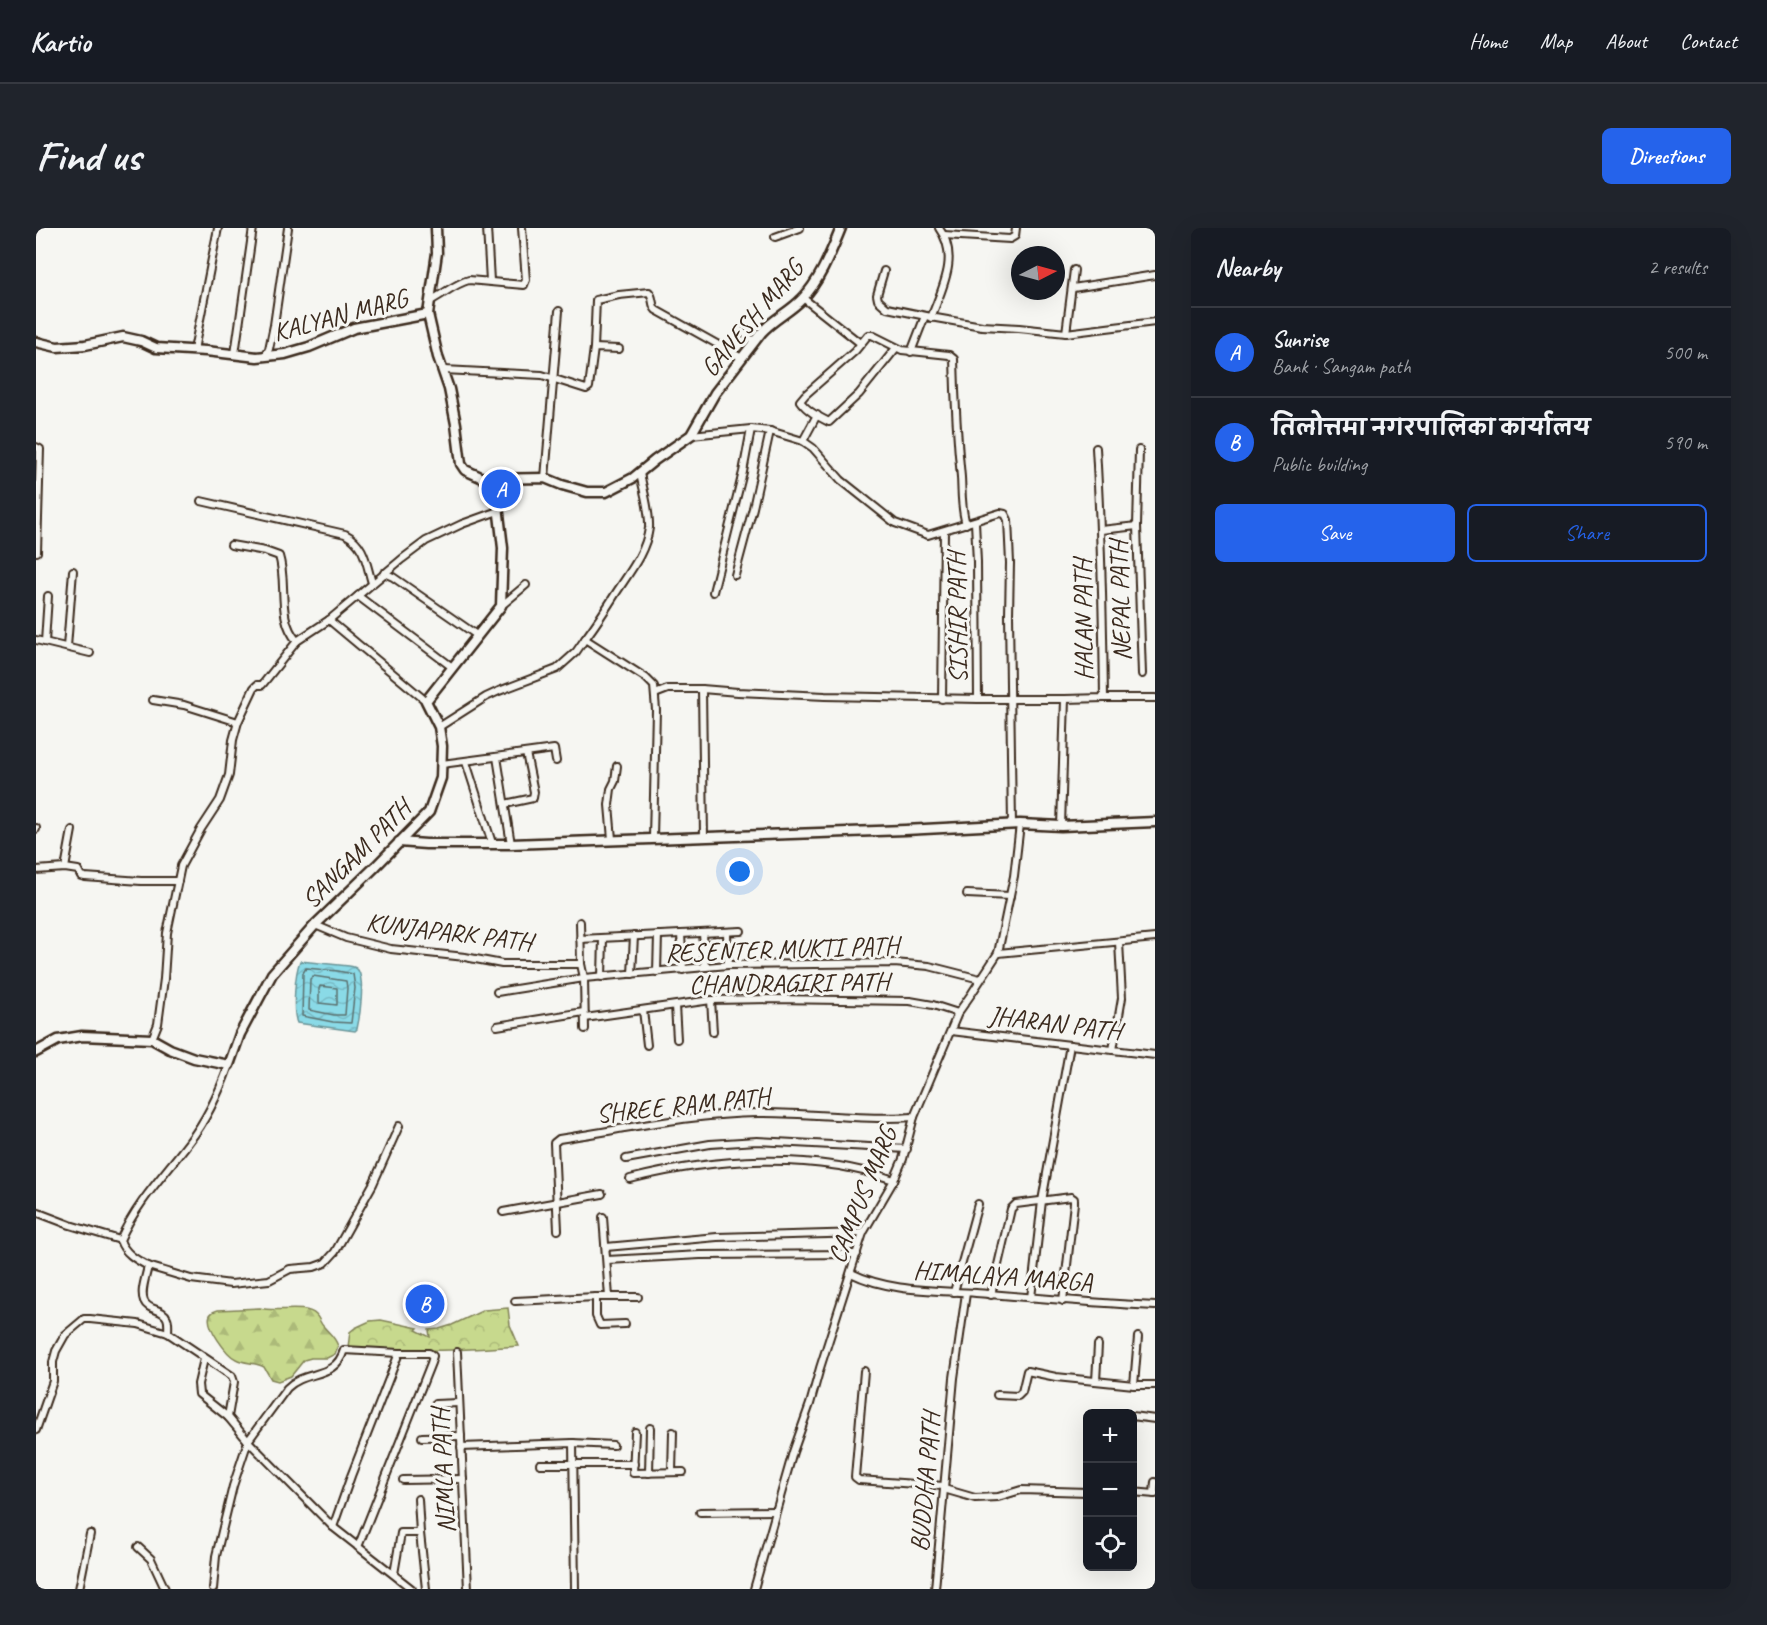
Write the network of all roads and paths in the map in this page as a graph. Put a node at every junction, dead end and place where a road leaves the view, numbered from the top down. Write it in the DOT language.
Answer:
graph roads {
  1 [pos="218,228"];
  2 [pos="253,228"];
  3 [pos="288,228"];
  4 [pos="436,228"];
  5 [pos="487,228"];
  6 [pos="522,228"];
  7 [pos="800,228"];
  8 [pos="841,228"];
  9 [pos="939,228"];
  10 [pos="978,228"];
  11 [pos="1016,228"];
  12 [pos="944,235"];
  13 [pos="775,237"];
  14 [pos="980,237"];
  15 [pos="1074,270"];
  16 [pos="884,271"];
  17 [pos="1155,275"];
  18 [pos="490,281"];
  19 [pos="1073,288"];
  20 [pos="803,298"];
  21 [pos="430,301"];
  22 [pos="559,311"];
  23 [pos="428,314"];
  24 [pos="928,317"];
  25 [pos="1155,322"];
  26 [pos="741,331"];
  27 [pos="1066,333"];
  28 [pos="36,342"];
  29 [pos="755,342"];
  30 [pos="860,343"];
  31 [pos="594,348"];
  32 [pos="896,348"];
  33 [pos="619,349"];
  34 [pos="194,350"];
  35 [pos="911,352"];
  36 [pos="235,354"];
  37 [pos="265,356"];
  38 [pos="742,358"];
  39 [pos="444,370"];
  40 [pos="553,378"];
  41 [pos="817,415"];
  42 [pos="751,429"];
  43 [pos="770,432"];
  44 [pos="692,435"];
  45 [pos="803,441"];
  46 [pos="36,447"];
  47 [pos="1096,448"];
  48 [pos="1139,450"];
  49 [pos="640,473"];
  50 [pos="544,478"];
  51 [pos="495,480"];
  52 [pos="201,501"];
  53 [pos="37,510"];
  54 [pos="498,511"];
  55 [pos="975,522"];
  56 [pos="966,524"];
  57 [pos="1137,526"];
  58 [pos="1101,530"];
  59 [pos="944,531"];
  60 [pos="231,545"];
  61 [pos="36,552"];
  62 [pos="73,571"];
  63 [pos="384,573"];
  64 [pos="735,575"];
  65 [pos="372,583"];
  66 [pos="526,585"];
  67 [pos="713,592"];
  68 [pos="48,596"];
  69 [pos="358,596"];
  70 [pos="501,606"];
  71 [pos="329,620"];
  72 [pos="478,636"];
  73 [pos="585,639"];
  74 [pos="36,640"];
  75 [pos="297,641"];
  76 [pos="45,642"];
  77 [pos="67,647"];
  78 [pos="90,652"];
  79 [pos="452,667"];
  80 [pos="1142,674"];
  81 [pos="702,689"];
  82 [pos="655,694"];
  83 [pos="1104,698"];
  84 [pos="1155,698"];
  85 [pos="942,699"];
  86 [pos="978,699"];
  87 [pos="1011,699"];
  88 [pos="1065,699"];
  89 [pos="153,700"];
  90 [pos="426,701"];
  91 [pos="238,722"];
  92 [pos="439,727"];
  93 [pos="526,753"];
  94 [pos="497,757"];
  95 [pos="556,761"];
  96 [pos="466,762"];
  97 [pos="442,764"];
  98 [pos="617,766"];
  99 [pos="505,804"];
  100 [pos="1155,822"];
  101 [pos="1016,825"];
  102 [pos="1061,826"];
  103 [pos="72,830"];
  104 [pos="704,837"];
  105 [pos="653,838"];
  106 [pos="612,839"];
  107 [pos="399,842"];
  108 [pos="492,843"];
  109 [pos="511,844"];
  110 [pos="65,868"];
  111 [pos="36,870"];
  112 [pos="178,881"];
  113 [pos="967,894"];
  114 [pos="1010,896"];
  115 [pos="580,922"];
  116 [pos="315,925"];
  117 [pos="741,931"];
  118 [pos="727,932"];
  119 [pos="703,933"];
  120 [pos="681,934"];
  121 [pos="658,935"];
  122 [pos="634,936"];
  123 [pos="603,938"];
  124 [pos="1155,938"];
  125 [pos="580,939"];
  126 [pos="1119,942"];
  127 [pos="998,953"];
  128 [pos="581,964"];
  129 [pos="728,966"];
  130 [pos="705,967"];
  131 [pos="683,970"];
  132 [pos="657,972"];
  133 [pos="632,974"];
  134 [pos="602,977"];
  135 [pos="584,978"];
  136 [pos="980,979"];
  137 [pos="497,992"];
  138 [pos="711,1000"];
  139 [pos="675,1006"];
  140 [pos="643,1010"];
  141 [pos="957,1013"];
  142 [pos="584,1015"];
  143 [pos="497,1026"];
  144 [pos="585,1029"];
  145 [pos="951,1030"];
  146 [pos="713,1032"];
  147 [pos="152,1039"];
  148 [pos="677,1039"];
  149 [pos="647,1045"];
  150 [pos="1070,1045"];
  151 [pos="1113,1050"];
  152 [pos="36,1052"];
  153 [pos="1155,1055"];
  154 [pos="229,1065"];
  155 [pos="914,1117"];
  156 [pos="399,1126"];
  157 [pos="907,1149"];
  158 [pos="626,1159"];
  159 [pos="630,1179"];
  160 [pos="894,1180"];
  161 [pos="602,1194"];
  162 [pos="1042,1201"];
  163 [pos="556,1203"];
  164 [pos="978,1204"];
  165 [pos="36,1212"];
  166 [pos="503,1212"];
  167 [pos="603,1217"];
  168 [pos="558,1230"];
  169 [pos="863,1233"];
  170 [pos="120,1240"];
  171 [pos="606,1247"];
  172 [pos="857,1254"];
  173 [pos="607,1260"];
  174 [pos="148,1266"];
  175 [pos="850,1273"];
  176 [pos="954,1292"];
  177 [pos="966,1293"];
  178 [pos="992,1295"];
  179 [pos="596,1297"];
  180 [pos="609,1297"];
  181 [pos="638,1297"];
  182 [pos="1031,1298"];
  183 [pos="1063,1300"];
  184 [pos="515,1301"];
  185 [pos="1155,1306"];
  186 [pos="625,1324"];
  187 [pos="168,1333"];
  188 [pos="1138,1337"];
  189 [pos="1098,1345"];
  190 [pos="457,1352"];
  191 [pos="399,1353"];
  192 [pos="204,1359"];
  193 [pos="864,1371"];
  194 [pos="1096,1381"];
  195 [pos="1134,1385"];
  196 [pos="1155,1385"];
  197 [pos="997,1395"];
  198 [pos="459,1403"];
  199 [pos="435,1404"];
  200 [pos="228,1416"];
  201 [pos="1137,1417"];
  202 [pos="1155,1419"];
  203 [pos="650,1428"];
  204 [pos="36,1430"];
  205 [pos="636,1432"];
  206 [pos="673,1432"];
  207 [pos="460,1436"];
  208 [pos="422,1437"];
  209 [pos="248,1441"];
  210 [pos="573,1443"];
  211 [pos="613,1445"];
  212 [pos="461,1447"];
  213 [pos="573,1463"];
  214 [pos="540,1464"];
  215 [pos="634,1464"];
  216 [pos="683,1472"];
  217 [pos="650,1473"];
  218 [pos="672,1473"];
  219 [pos="463,1479"];
  220 [pos="403,1480"];
  221 [pos="1155,1482"];
  222 [pos="944,1488"];
  223 [pos="1083,1492"];
  224 [pos="1137,1492"];
  225 [pos="1154,1494"];
  226 [pos="418,1499"];
  227 [pos="776,1511"];
  228 [pos="700,1512"];
  229 [pos="333,1527"];
  230 [pos="420,1533"];
  231 [pos="90,1534"];
  232 [pos="138,1547"];
  233 [pos="358,1547"];
  234 [pos="394,1574"];
  235 [pos="79,1589"];
  236 [pos="165,1589"];
  237 [pos="213,1589"];
  238 [pos="412,1589"];
  239 [pos="426,1589"];
  240 [pos="468,1589"];
  241 [pos="575,1589"];
  242 [pos="754,1589"];
  243 [pos="935,1589"];
  1 -- 34 [label="street"];
  2 -- 36 [label="street"];
  3 -- 37 [label="street"];
  4 -- 21 [label="street"];
  5 -- 18 [label="street"];
  6 -- 18 [label="street"];
  7 -- 13 [label="street"];
  8 -- 20 [label="street, GANESH MARG"];
  9 -- 12 [label="street"];
  10 -- 14 [label="street"];
  11 -- 14 [label="street"];
  12 -- 14 [label="street"];
  12 -- 24 [label="street"];
  15 -- 19 [label="street"];
  16 -- 24 [label="street"];
  17 -- 19 [label="street"];
  18 -- 21 [label="street"];
  19 -- 27 [label="street"];
  20 -- 29 [label="street, GANESH MARG"];
  20 -- 30 [label="street"];
  21 -- 23 [label="street"];
  22 -- 40 [label="street"];
  23 -- 37 [label="street, KALYAN MARG"];
  23 -- 39 [label="street, KALYAN MARG"];
  24 -- 27 [label="street"];
  24 -- 35 [label="street"];
  25 -- 27 [label="street"];
  26 -- 29 [label="street"];
  28 -- 34 [label="street, KALYAN MARG"];
  29 -- 38 [label="street, GANESH MARG"];
  30 -- 32 [label="street"];
  30 -- 41 [label="street"];
  31 -- 33 [label="street"];
  31 -- 38 [label="street"];
  31 -- 40 [label="street"];
  32 -- 35 [label="street"];
  32 -- 41 [label="street"];
  34 -- 36 [label="street, KALYAN MARG"];
  35 -- 56 [label="street"];
  36 -- 37 [label="street, KALYAN MARG"];
  38 -- 44 [label="street, GANESH MARG"];
  39 -- 40 [label="street"];
  39 -- 51 [label="street, KALYAN MARG"];
  40 -- 50 [label="street"];
  41 -- 45 [label="street"];
  42 -- 43 [label="street"];
  42 -- 44 [label="street"];
  42 -- 67 [label="street"];
  43 -- 45 [label="street"];
  43 -- 64 [label="street"];
  44 -- 49 [label="street, KALYAN MARG"];
  45 -- 59 [label="street"];
  46 -- 53 [label="street"];
  47 -- 58 [label="street, HALAN PATH"];
  48 -- 57 [label="street, NEPAL PATH"];
  49 -- 50 [label="street, KALYAN MARG"];
  49 -- 73 [label="street"];
  50 -- 51 [label="street, KALYAN MARG"];
  51 -- 54 [label="street"];
  52 -- 65 [label="street"];
  53 -- 61 [label="street"];
  54 -- 63 [label="street"];
  54 -- 70 [label="street"];
  55 -- 56 [label="street"];
  55 -- 86 [label="street, SISHIR PATH"];
  55 -- 87 [label="street, CAMPUS MARG"];
  56 -- 59 [label="street"];
  57 -- 58 [label="street"];
  57 -- 80 [label="street, NEPAL PATH"];
  58 -- 83 [label="street, HALAN PATH"];
  59 -- 85 [label="street"];
  60 -- 75 [label="street"];
  62 -- 77 [label="street"];
  63 -- 65 [label="street"];
  63 -- 72 [label="street"];
  65 -- 69 [label="street"];
  66 -- 70 [label="street"];
  68 -- 76 [label="street"];
  69 -- 71 [label="street"];
  69 -- 79 [label="street"];
  70 -- 72 [label="street"];
  71 -- 75 [label="street"];
  71 -- 90 [label="street"];
  72 -- 79 [label="street"];
  73 -- 82 [label="street"];
  73 -- 92 [label="street"];
  74 -- 76 [label="street"];
  75 -- 91 [label="street"];
  76 -- 77 [label="street"];
  77 -- 78 [label="street"];
  79 -- 90 [label="street"];
  81 -- 82 [label="street"];
  81 -- 85 [label="street"];
  81 -- 104 [label="street"];
  82 -- 105 [label="street"];
  83 -- 84 [label="street"];
  83 -- 88 [label="street, HALAN PATH"];
  85 -- 86 [label="street"];
  86 -- 87 [label="street, SISHIR PATH"];
  87 -- 88 [label="street, SISHIR PATH"];
  87 -- 101 [label="street, CAMPUS MARG"];
  88 -- 102 [label="street, HALAN PATH"];
  89 -- 91 [label="street"];
  90 -- 92 [label="street, SANGAM PATH"];
  91 -- 112 [label="street"];
  92 -- 97 [label="street, SANGAM PATH"];
  93 -- 94 [label="street"];
  93 -- 95 [label="street"];
  93 -- 99 [label="street"];
  94 -- 96 [label="street"];
  94 -- 99 [label="street"];
  96 -- 97 [label="street"];
  96 -- 108 [label="street"];
  97 -- 107 [label="street, SANGAM PATH"];
  98 -- 106 [label="street"];
  99 -- 109 [label="street"];
  100 -- 102 [label="street"];
  101 -- 102 [label="street"];
  101 -- 104 [label="street"];
  101 -- 114 [label="street, CAMPUS MARG"];
  103 -- 110 [label="street"];
  104 -- 105 [label="street"];
  105 -- 106 [label="street"];
  106 -- 109 [label="street"];
  107 -- 108 [label="street"];
  107 -- 116 [label="street, SANGAM PATH"];
  108 -- 109 [label="street"];
  110 -- 111 [label="street"];
  110 -- 112 [label="street"];
  112 -- 147 [label="street"];
  113 -- 114 [label="street"];
  114 -- 127 [label="street, CAMPUS MARG"];
  115 -- 125 [label="street"];
  116 -- 128 [label="street, KUNJAPARK PATH"];
  116 -- 154 [label="street, SANGAM PATH"];
  117 -- 118 [label="street"];
  118 -- 119 [label="street"];
  118 -- 129 [label="street"];
  119 -- 120 [label="street"];
  119 -- 130 [label="street"];
  120 -- 121 [label="street"];
  120 -- 131 [label="street"];
  121 -- 122 [label="street"];
  121 -- 132 [label="street"];
  122 -- 123 [label="street"];
  122 -- 133 [label="street"];
  123 -- 125 [label="street"];
  123 -- 134 [label="street"];
  124 -- 126 [label="street"];
  125 -- 128 [label="street"];
  126 -- 127 [label="street"];
  126 -- 151 [label="street"];
  127 -- 136 [label="street, CAMPUS MARG"];
  128 -- 135 [label="street"];
  129 -- 130 [label="street, RESENTER MUKTI PATH"];
  129 -- 136 [label="street, RESENTER MUKTI PATH"];
  130 -- 131 [label="street, RESENTER MUKTI PATH"];
  131 -- 132 [label="street, RESENTER MUKTI PATH"];
  132 -- 133 [label="street, RESENTER MUKTI PATH"];
  133 -- 134 [label="street, RESENTER MUKTI PATH"];
  134 -- 135 [label="street, RESENTER MUKTI PATH"];
  135 -- 137 [label="street, RESENTER MUKTI PATH"];
  135 -- 142 [label="street"];
  136 -- 141 [label="street, CAMPUS MARG"];
  138 -- 139 [label="street, CHANDRAGIRI PATH"];
  138 -- 141 [label="street, CHANDRAGIRI PATH"];
  138 -- 146 [label="street"];
  139 -- 140 [label="street, CHANDRAGIRI PATH"];
  139 -- 148 [label="street"];
  140 -- 142 [label="street, CHANDRAGIRI PATH"];
  140 -- 149 [label="street"];
  141 -- 145 [label="street, CAMPUS MARG"];
  142 -- 143 [label="street, CHANDRAGIRI PATH"];
  142 -- 144 [label="street"];
  145 -- 150 [label="street, JHARAN PATH"];
  145 -- 155 [label="street, CAMPUS MARG"];
  147 -- 152 [label="street"];
  147 -- 154 [label="street"];
  150 -- 151 [label="street, JHARAN PATH"];
  150 -- 162 [label="street"];
  151 -- 153 [label="street, JHARAN PATH"];
  154 -- 170 [label="street"];
  155 -- 157 [label="street, CAMPUS MARG"];
  155 -- 163 [label="street, SHREE RAM PATH"];
  156 -- 174 [label="street"];
  157 -- 158 [label="street"];
  157 -- 160 [label="street, CAMPUS MARG"];
  159 -- 160 [label="street"];
  160 -- 169 [label="street, CAMPUS MARG"];
  161 -- 163 [label="street"];
  162 -- 178 [label="street"];
  162 -- 182 [label="street"];
  162 -- 183 [label="street"];
  163 -- 166 [label="street"];
  163 -- 168 [label="street"];
  164 -- 176 [label="street"];
  165 -- 170 [label="street"];
  167 -- 171 [label="street"];
  169 -- 171 [label="street"];
  169 -- 172 [label="street, CAMPUS MARG"];
  170 -- 174 [label="street"];
  171 -- 173 [label="street"];
  172 -- 173 [label="street"];
  172 -- 175 [label="street, CAMPUS MARG"];
  173 -- 180 [label="street"];
  174 -- 187 [label="street"];
  175 -- 176 [label="street, HIMALAYA MARGA"];
  175 -- 227 [label="street, CAMPUS MARG"];
  176 -- 177 [label="street, HIMALAYA MARGA"];
  177 -- 178 [label="street, HIMALAYA MARGA"];
  177 -- 222 [label="street, BUDDHA PATH"];
  178 -- 182 [label="street, HIMALAYA MARGA"];
  179 -- 180 [label="street"];
  179 -- 184 [label="street"];
  179 -- 186 [label="street"];
  180 -- 181 [label="street"];
  182 -- 183 [label="street, HIMALAYA MARGA"];
  183 -- 185 [label="street, HIMALAYA MARGA"];
  187 -- 192 [label="street"];
  187 -- 204 [label="street"];
  188 -- 195 [label="street"];
  189 -- 194 [label="street"];
  190 -- 198 [label="street, NIMLA PATH"];
  191 -- 209 [label="street"];
  191 -- 229 [label="street"];
  191 -- 233 [label="street"];
  192 -- 200 [label="street"];
  192 -- 200 [label="street"];
  193 -- 222 [label="street"];
  194 -- 195 [label="street"];
  194 -- 197 [label="street"];
  195 -- 196 [label="street"];
  198 -- 199 [label="street"];
  198 -- 207 [label="street, NIMLA PATH"];
  200 -- 209 [label="street"];
  201 -- 202 [label="street"];
  203 -- 217 [label="street"];
  205 -- 215 [label="street"];
  206 -- 218 [label="street"];
  207 -- 208 [label="street"];
  207 -- 212 [label="street, NIMLA PATH"];
  209 -- 229 [label="street"];
  209 -- 237 [label="street"];
  210 -- 211 [label="street"];
  210 -- 212 [label="street"];
  210 -- 213 [label="street"];
  212 -- 219 [label="street, NIMLA PATH"];
  213 -- 214 [label="street"];
  213 -- 215 [label="street"];
  213 -- 241 [label="street"];
  215 -- 217 [label="street"];
  216 -- 218 [label="street"];
  217 -- 218 [label="street"];
  219 -- 220 [label="street"];
  219 -- 240 [label="street, NIMLA PATH"];
  221 -- 225 [label="street"];
  222 -- 223 [label="street"];
  222 -- 243 [label="street, BUDDHA PATH"];
  224 -- 225 [label="street"];
  226 -- 230 [label="street"];
  227 -- 228 [label="street"];
  227 -- 242 [label="street, CAMPUS MARG"];
  229 -- 233 [label="street"];
  230 -- 234 [label="street"];
  230 -- 239 [label="street"];
  231 -- 235 [label="street"];
  232 -- 236 [label="street"];
  233 -- 234 [label="street"];
  234 -- 238 [label="street"];
}
